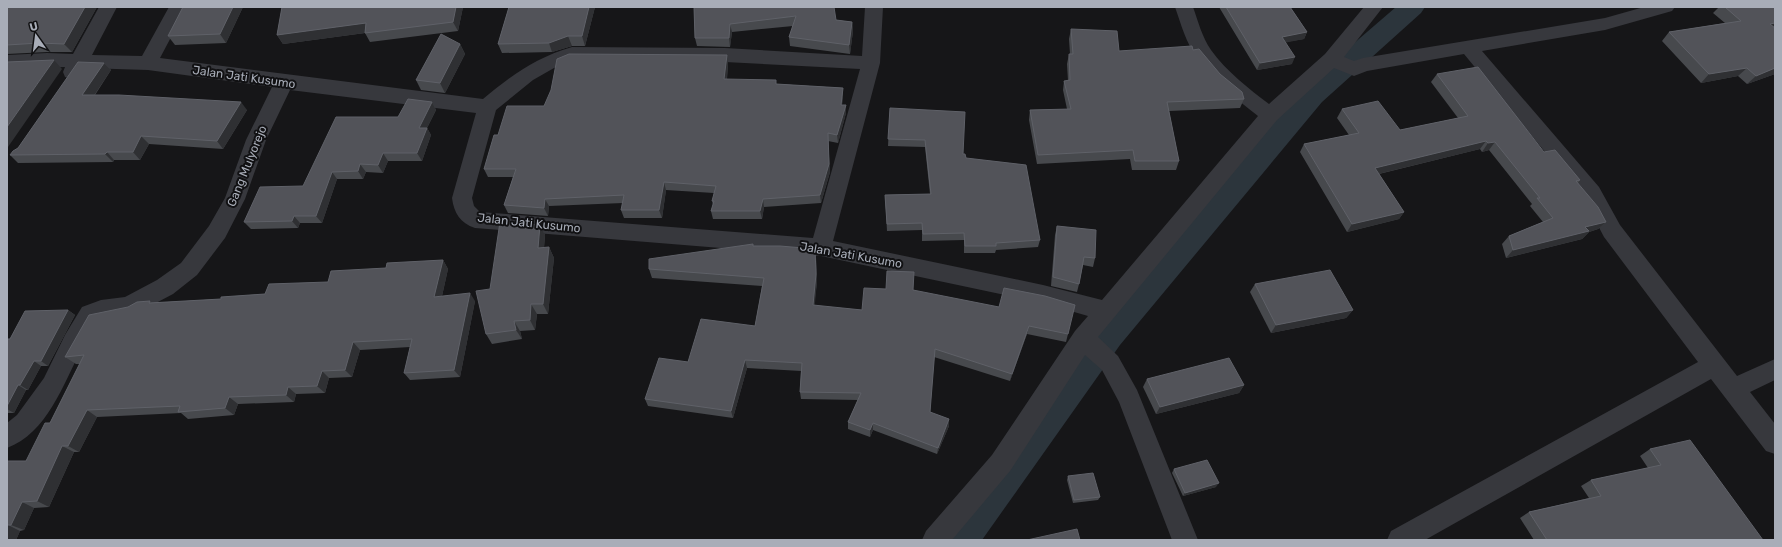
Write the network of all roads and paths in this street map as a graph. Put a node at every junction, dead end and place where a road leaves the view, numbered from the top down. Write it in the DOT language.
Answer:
graph roads {
  1 [pos="108,7"];
  2 [pos="178,7"];
  3 [pos="874,7"];
  4 [pos="1184,7"];
  5 [pos="1374,7"];
  6 [pos="1666,7"];
  7 [pos="1469,48"];
  8 [pos="79,61"];
  9 [pos="7,62"];
  10 [pos="148,63"];
  11 [pos="871,63"];
  12 [pos="1342,64"];
  13 [pos="284,82"];
  14 [pos="62,87"];
  15 [pos="487,107"];
  16 [pos="1270,115"];
  17 [pos="821,247"];
  18 [pos="1107,311"];
  19 [pos="1088,342"];
  20 [pos="1714,365"];
  21 [pos="1775,369"];
  22 [pos="1733,389"];
  23 [pos="7,437"];
  24 [pos="1775,443"];
  25 [pos="935,540"];
  26 [pos="1185,540"];
  27 [pos="1400,540"];
  1 -- 8 [label="street"];
  2 -- 10 [label="street"];
  3 -- 11 [label="street"];
  4 -- 16 [label="street"];
  5 -- 12 [label="street"];
  6 -- 7 [label="street"];
  7 -- 12 [label="street"];
  7 -- 20 [label="street"];
  8 -- 9 [label="street, Jalan Jati Kusumo"];
  8 -- 10 [label="street, Jalan Jati Kusumo"];
  8 -- 14 [label="street"];
  10 -- 13 [label="street, Jalan Jati Kusumo"];
  11 -- 15 [label="street"];
  11 -- 17 [label="street"];
  12 -- 16 [label="street"];
  13 -- 15 [label="street, Jalan Jati Kusumo"];
  13 -- 23 [label="street, Gang Mulyorejo"];
  15 -- 17 [label="street, Jalan Jati Kusumo"];
  16 -- 18 [label="street"];
  17 -- 18 [label="street, Jalan Jati Kusumo"];
  18 -- 19 [label="street"];
  19 -- 25 [label="street"];
  19 -- 26 [label="street"];
  20 -- 22 [label="street"];
  20 -- 27 [label="street"];
  21 -- 22 [label="street"];
  22 -- 24 [label="street"];
}
